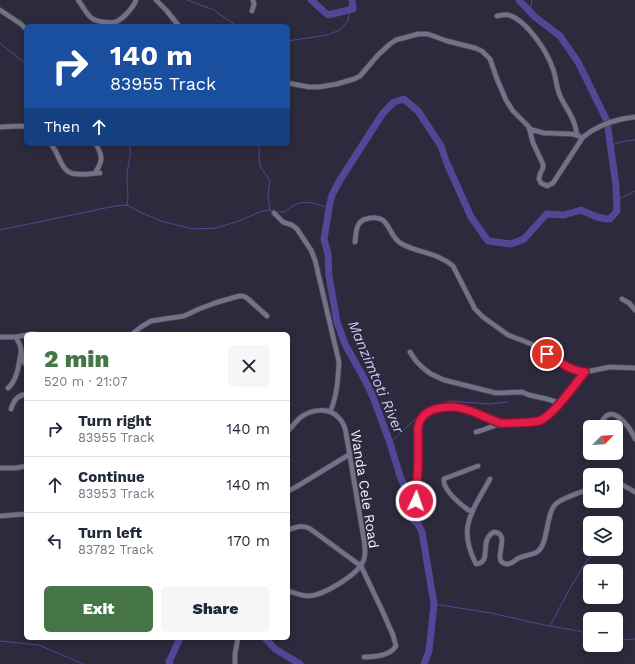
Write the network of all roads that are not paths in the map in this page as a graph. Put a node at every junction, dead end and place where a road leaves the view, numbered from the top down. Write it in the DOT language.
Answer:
graph roads {
  1 [pos="78,0"];
  2 [pos="136,0"];
  3 [pos="156,0"];
  4 [pos="253,0"];
  5 [pos="0,10"];
  6 [pos="252,11"];
  7 [pos="496,16"];
  8 [pos="177,24"];
  9 [pos="24,27"];
  10 [pos="290,84"];
  11 [pos="635,117"];
  12 [pos="0,127"];
  13 [pos="24,127"];
  14 [pos="529,129"];
  15 [pos="580,136"];
  16 [pos="52,146"];
  17 [pos="97,146"];
  18 [pos="274,213"];
  19 [pos="354,242"];
  20 [pos="622,300"];
  21 [pos="635,310"];
  22 [pos="267,316"];
  23 [pos="135,332"];
  24 [pos="24,335"];
  25 [pos="0,337"];
  26 [pos="16,337"];
  27 [pos="22,351"];
  28 [pos="410,352"];
  29 [pos="24,362"];
  30 [pos="635,368"];
  31 [pos="585,372"];
  32 [pos="8,388"];
  33 [pos="24,394"];
  34 [pos="560,403"];
  35 [pos="11,408"];
  36 [pos="330,412"];
  37 [pos="602,420"];
  38 [pos="623,420"];
  39 [pos="623,420"];
  40 [pos="502,424"];
  41 [pos="290,429"];
  42 [pos="476,432"];
  43 [pos="635,439"];
  44 [pos="350,454"];
  45 [pos="24,466"];
  46 [pos="478,466"];
  47 [pos="0,468"];
  48 [pos="490,479"];
  49 [pos="623,485"];
  50 [pos="290,490"];
  51 [pos="583,492"];
  52 [pos="635,492"];
  53 [pos="413,507"];
  54 [pos="472,512"];
  55 [pos="24,514"];
  56 [pos="0,516"];
  57 [pos="290,529"];
  58 [pos="361,566"];
  59 [pos="290,592"];
  60 [pos="238,640"];
  61 [pos="364,657"];
  62 [pos="235,664"];
  1 -- 2 [label="street"];
  3 -- 8 [label="street"];
  4 -- 6 [label="street"];
  5 -- 9 [label="street"];
  7 -- 15 [label="street"];
  10 -- 14 [label="street"];
  11 -- 15 [label="street"];
  12 -- 13 [label="street"];
  14 -- 15 [label="street"];
  14 -- 15 [label="street"];
  16 -- 17 [label="street"];
  18 -- 36 [label="street"];
  19 -- 31 [label="street"];
  20 -- 21 [label="street"];
  22 -- 23 [label="street"];
  24 -- 26 [label="street"];
  25 -- 26 [label="street"];
  26 -- 27 [label="street"];
  27 -- 29 [label="street"];
  27 -- 32 [label="street"];
  28 -- 34 [label="street"];
  30 -- 31 [label="street"];
  31 -- 34 [label="street"];
  33 -- 35 [label="street"];
  34 -- 40 [label="street"];
  36 -- 41 [label="street"];
  36 -- 44 [label="street, Wanda Cele Road"];
  37 -- 39 [label="street"];
  38 -- 43 [label="street"];
  40 -- 42 [label="street"];
  40 -- 53 [label="street"];
  44 -- 50 [label="street"];
  44 -- 58 [label="street, Wanda Cele Road"];
  45 -- 47 [label="street"];
  46 -- 54 [label="street"];
  48 -- 54 [label="street"];
  49 -- 52 [label="street"];
  51 -- 54 [label="street"];
  55 -- 56 [label="street"];
  57 -- 58 [label="street"];
  58 -- 59 [label="street, Wanda Cele Road"];
  58 -- 61 [label="street"];
  60 -- 62 [label="street"];
}
